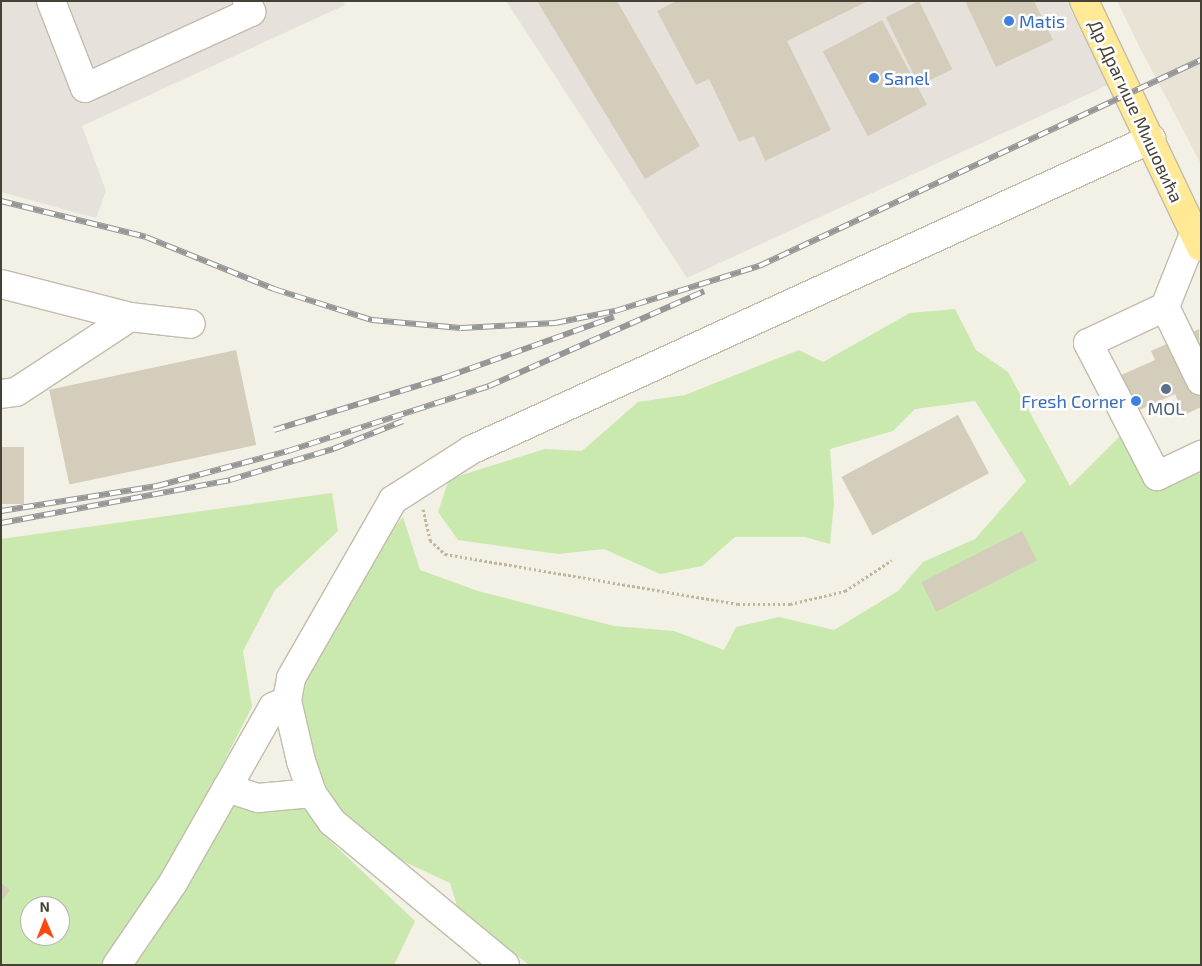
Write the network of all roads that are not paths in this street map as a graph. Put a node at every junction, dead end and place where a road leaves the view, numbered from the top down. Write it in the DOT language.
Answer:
graph roads {
  1 [pos="51,1"];
  2 [pos="247,1"];
  3 [pos="1084,1"];
  4 [pos="1151,139"];
  5 [pos="1195,226"];
  6 [pos="1,284"];
  7 [pos="1165,307"];
  8 [pos="130,318"];
  9 [pos="191,324"];
  10 [pos="1201,381"];
  11 [pos="1,394"];
  12 [pos="1201,455"];
  13 [pos="287,701"];
  14 [pos="227,788"];
  15 [pos="312,793"];
  16 [pos="117,965"];
  17 [pos="505,965"];
  1 -- 2 [label="lane"];
  3 -- 4 [label="main road, Др Драгише Мишовића"];
  4 -- 5 [label="main road, Др Драгише Мишовића"];
  4 -- 13 [label="lane"];
  5 -- 7 [label="lane"];
  6 -- 8 [label="lane"];
  7 -- 10 [label="lane"];
  7 -- 12 [label="lane"];
  8 -- 9 [label="lane"];
  8 -- 11 [label="lane"];
  13 -- 14 [label="lane"];
  13 -- 15 [label="lane"];
  14 -- 15 [label="lane"];
  14 -- 16 [label="lane"];
  15 -- 17 [label="lane"];
}
